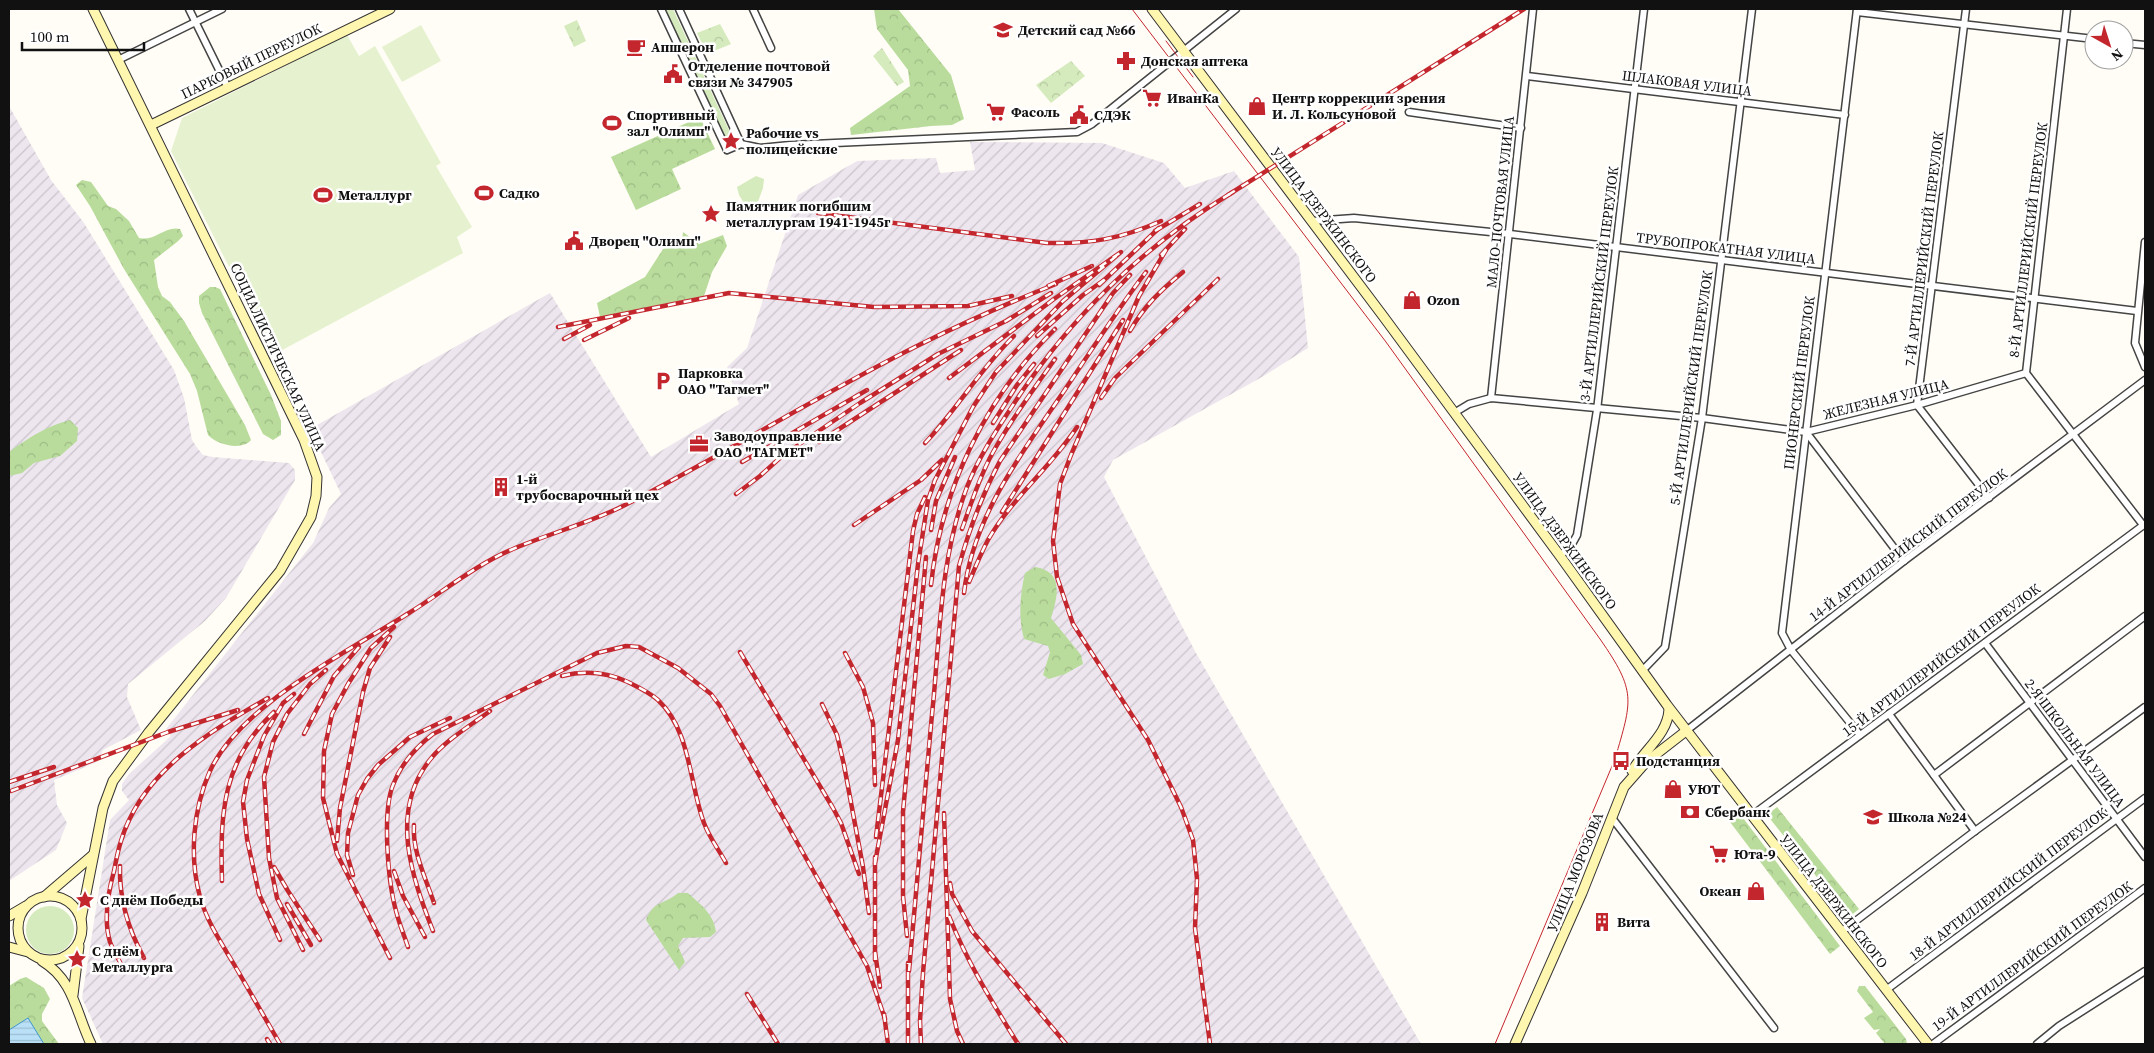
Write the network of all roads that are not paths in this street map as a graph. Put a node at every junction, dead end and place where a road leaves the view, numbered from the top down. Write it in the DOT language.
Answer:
graph roads {
  1 [pos="93,9"];
  2 [pos="189,9"];
  3 [pos="222,9"];
  4 [pos="661,9"];
  5 [pos="679,9"];
  6 [pos="753,9"];
  7 [pos="1152,9"];
  8 [pos="1236,9"];
  9 [pos="1533,9"];
  10 [pos="1644,9"];
  11 [pos="1752,9"];
  12 [pos="1966,9"];
  13 [pos="2067,9"];
  14 [pos="387,10"];
  15 [pos="1857,10"];
  16 [pos="196,22"];
  17 [pos="1964,23"];
  18 [pos="2064,36"];
  19 [pos="2084,39"];
  20 [pos="772,48"];
  21 [pos="1183,50"];
  22 [pos="118,60"];
  23 [pos="1527,76"];
  24 [pos="228,88"];
  25 [pos="1634,89"];
  26 [pos="1740,102"];
  27 [pos="1409,112"];
  28 [pos="1845,115"];
  29 [pos="151,125"];
  30 [pos="1521,128"];
  31 [pos="741,144"];
  32 [pos="1312,222"];
  33 [pos="1510,234"];
  34 [pos="2145,242"];
  35 [pos="1616,247"];
  36 [pos="1721,260"];
  37 [pos="1825,273"];
  38 [pos="1932,286"];
  39 [pos="2034,298"];
  40 [pos="2137,311"];
  41 [pos="2145,368"];
  42 [pos="2026,373"];
  43 [pos="2145,380"];
  44 [pos="1492,398"];
  45 [pos="1917,405"];
  46 [pos="1597,410"];
  47 [pos="1454,413"];
  48 [pos="1702,418"];
  49 [pos="1806,432"];
  50 [pos="2074,434"];
  51 [pos="1989,498"];
  52 [pos="2144,525"];
  53 [pos="1560,556"];
  54 [pos="1904,560"];
  55 [pos="2145,616"];
  56 [pos="1985,643"];
  57 [pos="1791,650"];
  58 [pos="1642,671"];
  59 [pos="2030,704"];
  60 [pos="2145,706"];
  61 [pos="1669,708"];
  62 [pos="1889,714"];
  63 [pos="1686,731"];
  64 [pos="1860,735"];
  65 [pos="2073,760"];
  66 [pos="1934,775"];
  67 [pos="1624,787"];
  68 [pos="2145,798"];
  69 [pos="1751,816"];
  70 [pos="1612,818"];
  71 [pos="2117,819"];
  72 [pos="1975,831"];
  73 [pos="93,855"];
  74 [pos="2145,858"];
  75 [pos="2145,888"];
  76 [pos="43,897"];
  77 [pos="30,904"];
  78 [pos="9,916"];
  79 [pos="81,919"];
  80 [pos="1841,932"];
  81 [pos="82,934"];
  82 [pos="9,947"];
  83 [pos="32,954"];
  84 [pos="2145,970"];
  85 [pos="1886,990"];
  86 [pos="73,995"];
  87 [pos="1774,1028"];
  88 [pos="91,1044"];
  89 [pos="1515,1044"];
  90 [pos="1928,1044"];
  91 [pos="1934,1044"];
  92 [pos="2037,1044"];
  1 -- 22 [label="street, СОЦИАЛИСТИЧЕСКАЯ УЛИЦА"];
  2 -- 16 [label="street"];
  3 -- 16 [label="street"];
  4 -- 31 [label="street"];
  5 -- 31 [label="street"];
  6 -- 20 [label="street"];
  7 -- 21 [label="street, УЛИЦА ДЗЕРЖИНСКОГО"];
  8 -- 21 [label="street"];
  9 -- 23 [label="street, МАЛО-ПОЧТОВАЯ УЛИЦА"];
  10 -- 25 [label="street, 3-Й АРТИЛЛЕРИЙСКИЙ ПЕРЕУЛОК"];
  11 -- 26 [label="street, 5-Й АРТИЛЛЕРИЙСКИЙ ПЕРЕУЛОК"];
  12 -- 17 [label="street, 7-Й АРТИЛЛЕРИЙСКИЙ ПЕРЕУЛОК"];
  13 -- 18 [label="street, 8-Й АРТИЛЛЕРИЙСКИЙ ПЕРЕУЛОК"];
  14 -- 24 [label="street, ПАРКОВЫЙ ПЕРЕУЛОК"];
  15 -- 17 [label="street"];
  15 -- 28 [label="street, ПИОНЕРСКИЙ ПЕРЕУЛОК"];
  16 -- 22 [label="street"];
  16 -- 24 [label="street"];
  17 -- 18 [label="street"];
  17 -- 38 [label="street, 7-Й АРТИЛЛЕРИЙСКИЙ ПЕРЕУЛОК"];
  18 -- 19 [label="street"];
  18 -- 39 [label="street, 8-Й АРТИЛЛЕРИЙСКИЙ ПЕРЕУЛОК"];
  21 -- 31 [label="street"];
  21 -- 32 [label="street, УЛИЦА ДЗЕРЖИНСКОГО"];
  22 -- 29 [label="street, СОЦИАЛИСТИЧЕСКАЯ УЛИЦА"];
  23 -- 25 [label="street, ШЛАКОВАЯ УЛИЦА"];
  23 -- 30 [label="street, МАЛО-ПОЧТОВАЯ УЛИЦА"];
  24 -- 29 [label="street, ПАРКОВЫЙ ПЕРЕУЛОК"];
  25 -- 26 [label="street, ШЛАКОВАЯ УЛИЦА"];
  25 -- 35 [label="street, 3-Й АРТИЛЛЕРИЙСКИЙ ПЕРЕУЛОК"];
  26 -- 28 [label="street, ШЛАКОВАЯ УЛИЦА"];
  26 -- 36 [label="street, 5-Й АРТИЛЛЕРИЙСКИЙ ПЕРЕУЛОК"];
  27 -- 30 [label="street"];
  28 -- 37 [label="street, ПИОНЕРСКИЙ ПЕРЕУЛОК"];
  29 -- 73 [label="street, СОЦИАЛИСТИЧЕСКАЯ УЛИЦА"];
  30 -- 33 [label="street, МАЛО-ПОЧТОВАЯ УЛИЦА"];
  32 -- 33 [label="street, ТРУБОПРОКАТНАЯ УЛИЦА"];
  32 -- 47 [label="street, УЛИЦА ДЗЕРЖИНСКОГО"];
  33 -- 35 [label="street, ТРУБОПРОКАТНАЯ УЛИЦА"];
  33 -- 44 [label="street, МАЛО-ПОЧТОВАЯ УЛИЦА"];
  34 -- 40 [label="street"];
  35 -- 36 [label="street, ТРУБОПРОКАТНАЯ УЛИЦА"];
  35 -- 46 [label="street, 3-Й АРТИЛЛЕРИЙСКИЙ ПЕРЕУЛОК"];
  36 -- 37 [label="street, ТРУБОПРОКАТНАЯ УЛИЦА"];
  36 -- 48 [label="street, 5-Й АРТИЛЛЕРИЙСКИЙ ПЕРЕУЛОК"];
  37 -- 38 [label="street, ТРУБОПРОКАТНАЯ УЛИЦА"];
  37 -- 49 [label="street, ПИОНЕРСКИЙ ПЕРЕУЛОК"];
  38 -- 39 [label="street, ТРУБОПРОКАТНАЯ УЛИЦА"];
  38 -- 45 [label="street, 7-Й АРТИЛЛЕРИЙСКИЙ ПЕРЕУЛОК"];
  39 -- 40 [label="street, ТРУБОПРОКАТНАЯ УЛИЦА"];
  39 -- 42 [label="street, 8-Й АРТИЛЛЕРИЙСКИЙ ПЕРЕУЛОК"];
  40 -- 41 [label="street"];
  42 -- 45 [label="street, ЖЕЛЕЗНАЯ УЛИЦА"];
  42 -- 50 [label="street, 8-Й АРТИЛЛЕРИЙСКИЙ ПЕРЕУЛОК"];
  43 -- 50 [label="street, 14-Й АРТИЛЛЕРИЙСКИЙ ПЕРЕУЛОК"];
  44 -- 46 [label="street, ЖЕЛЕЗНАЯ УЛИЦА"];
  44 -- 47 [label="street, ЖЕЛЕЗНАЯ УЛИЦА"];
  45 -- 49 [label="street, ЖЕЛЕЗНАЯ УЛИЦА"];
  45 -- 51 [label="street"];
  46 -- 48 [label="street, ЖЕЛЕЗНАЯ УЛИЦА"];
  46 -- 53 [label="street, 3-Й АРТИЛЛЕРИЙСКИЙ ПЕРЕУЛОК"];
  47 -- 53 [label="street, УЛИЦА ДЗЕРЖИНСКОГО"];
  48 -- 49 [label="street, ЖЕЛЕЗНАЯ УЛИЦА"];
  48 -- 58 [label="street, 5-Й АРТИЛЛЕРИЙСКИЙ ПЕРЕУЛОК"];
  49 -- 54 [label="street"];
  49 -- 57 [label="street, ПИОНЕРСКИЙ ПЕРЕУЛОК"];
  50 -- 51 [label="street, 14-Й АРТИЛЛЕРИЙСКИЙ ПЕРЕУЛОК"];
  50 -- 52 [label="street, 8-Й АРТИЛЛЕРИЙСКИЙ ПЕРЕУЛОК"];
  51 -- 54 [label="street, 14-Й АРТИЛЛЕРИЙСКИЙ ПЕРЕУЛОК"];
  52 -- 56 [label="street, 15-Й АРТИЛЛЕРИЙСКИЙ ПЕРЕУЛОК"];
  53 -- 58 [label="street, УЛИЦА ДЗЕРЖИНСКОГО"];
  54 -- 57 [label="street, 14-Й АРТИЛЛЕРИЙСКИЙ ПЕРЕУЛОК"];
  55 -- 59 [label="street"];
  56 -- 59 [label="street, 2-Я ШКОЛЬНАЯ УЛИЦА"];
  56 -- 62 [label="street, 15-Й АРТИЛЛЕРИЙСКИЙ ПЕРЕУЛОК"];
  57 -- 63 [label="street, 14-Й АРТИЛЛЕРИЙСКИЙ ПЕРЕУЛОК"];
  57 -- 64 [label="street, ПИОНЕРСКИЙ ПЕРЕУЛОК"];
  58 -- 61 [label="street, УЛИЦА ДЗЕРЖИНСКОГО"];
  59 -- 65 [label="street, 2-Я ШКОЛЬНАЯ УЛИЦА"];
  59 -- 66 [label="street"];
  60 -- 65 [label="street"];
  61 -- 63 [label="street, УЛИЦА ДЗЕРЖИНСКОГО"];
  61 -- 67 [label="street"];
  62 -- 64 [label="street, 15-Й АРТИЛЛЕРИЙСКИЙ ПЕРЕУЛОК"];
  62 -- 66 [label="street"];
  63 -- 67 [label="street, УЛИЦА МОРОЗОВА"];
  63 -- 69 [label="street, УЛИЦА ДЗЕРЖИНСКОГО"];
  64 -- 69 [label="street, 15-Й АРТИЛЛЕРИЙСКИЙ ПЕРЕУЛОК"];
  65 -- 71 [label="street, 2-Я ШКОЛЬНАЯ УЛИЦА"];
  65 -- 72 [label="street"];
  66 -- 72 [label="street"];
  67 -- 70 [label="street, УЛИЦА МОРОЗОВА"];
  68 -- 71 [label="street, 18-Й АРТИЛЛЕРИЙСКИЙ ПЕРЕУЛОК"];
  69 -- 80 [label="street, УЛИЦА ДЗЕРЖИНСКОГО"];
  70 -- 87 [label="street"];
  70 -- 89 [label="street, УЛИЦА МОРОЗОВА"];
  71 -- 74 [label="street, 2-Я ШКОЛЬНАЯ УЛИЦА"];
  71 -- 85 [label="street, 18-Й АРТИЛЛЕРИЙСКИЙ ПЕРЕУЛОК"];
  72 -- 80 [label="street"];
  73 -- 76 [label="street"];
  73 -- 79 [label="street, СОЦИАЛИСТИЧЕСКАЯ УЛИЦА"];
  75 -- 91 [label="street, 19-Й АРТИЛЛЕРИЙСКИЙ ПЕРЕУЛОК"];
  76 -- 77 [label="street"];
  76 -- 79 [label="street"];
  77 -- 78 [label="street"];
  77 -- 83 [label="street"];
  79 -- 81 [label="street"];
  80 -- 85 [label="street, УЛИЦА ДЗЕРЖИНСКОГО"];
  81 -- 83 [label="street"];
  81 -- 86 [label="street"];
  82 -- 83 [label="street"];
  83 -- 86 [label="street"];
  84 -- 92 [label="street"];
  85 -- 90 [label="street, УЛИЦА ДЗЕРЖИНСКОГО"];
  86 -- 88 [label="street"];
}
